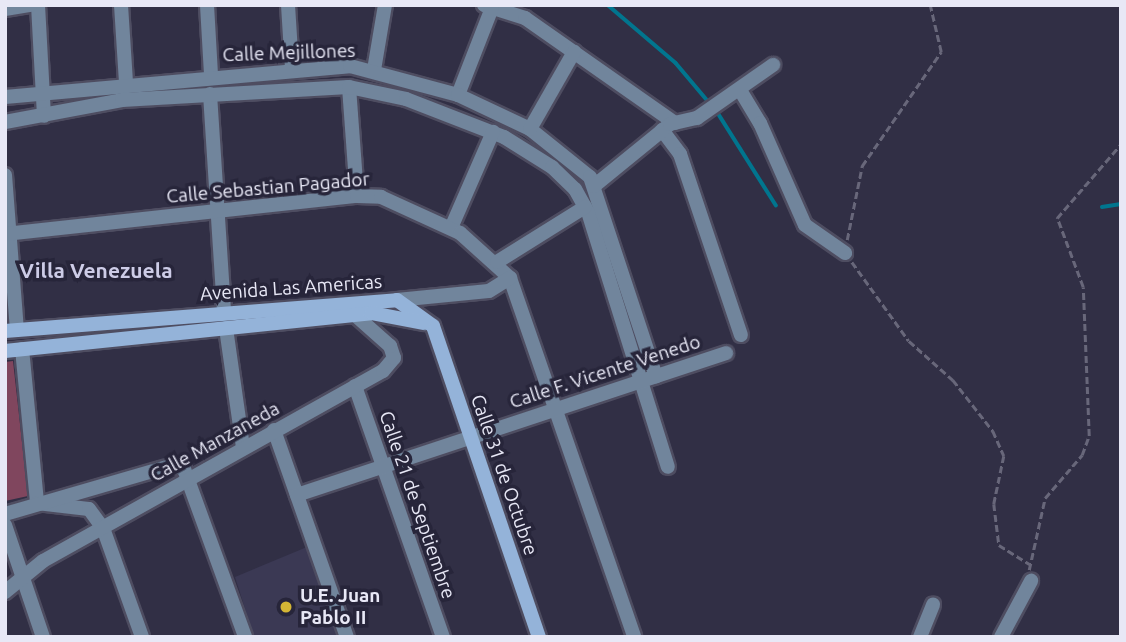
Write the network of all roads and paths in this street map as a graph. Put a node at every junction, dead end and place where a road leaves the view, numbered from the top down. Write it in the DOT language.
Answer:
graph roads {
  1 [pos="31,5"];
  2 [pos="38,5"];
  3 [pos="121,5"];
  4 [pos="207,5"];
  5 [pos="288,5"];
  6 [pos="385,5"];
  7 [pos="930,5"];
  8 [pos="488,6"];
  9 [pos="5,9"];
  10 [pos="574,52"];
  11 [pos="773,65"];
  12 [pos="292,69"];
  13 [pos="374,70"];
  14 [pos="211,75"];
  15 [pos="125,83"];
  16 [pos="349,87"];
  17 [pos="740,90"];
  18 [pos="44,93"];
  19 [pos="210,94"];
  20 [pos="458,95"];
  21 [pos="5,97"];
  22 [pos="44,116"];
  23 [pos="5,122"];
  24 [pos="669,126"];
  25 [pos="530,129"];
  26 [pos="493,132"];
  27 [pos="1121,144"];
  28 [pos="5,175"];
  29 [pos="594,186"];
  30 [pos="357,196"];
  31 [pos="585,207"];
  32 [pos="220,211"];
  33 [pos="451,228"];
  34 [pos="8,234"];
  35 [pos="845,253"];
  36 [pos="497,262"];
  37 [pos="510,278"];
  38 [pos="397,300"];
  39 [pos="224,312"];
  40 [pos="355,315"];
  41 [pos="433,326"];
  42 [pos="226,328"];
  43 [pos="11,331"];
  44 [pos="741,335"];
  45 [pos="22,349"];
  46 [pos="5,351"];
  47 [pos="726,353"];
  48 [pos="649,378"];
  49 [pos="355,386"];
  50 [pos="555,409"];
  51 [pos="274,430"];
  52 [pos="471,437"];
  53 [pos="243,447"];
  54 [pos="383,466"];
  55 [pos="668,467"];
  56 [pos="190,478"];
  57 [pos="297,495"];
  58 [pos="37,503"];
  59 [pos="5,514"];
  60 [pos="5,525"];
  61 [pos="103,527"];
  62 [pos="1029,564"];
  63 [pos="23,581"];
  64 [pos="1031,582"];
  65 [pos="5,592"];
  66 [pos="933,605"];
  67 [pos="43,637"];
  68 [pos="142,637"];
  69 [pos="245,637"];
  70 [pos="347,637"];
  71 [pos="443,637"];
  72 [pos="539,637"];
  73 [pos="634,637"];
  74 [pos="920,637"];
  75 [pos="1001,637"];
  1 -- 9 [label="street"];
  2 -- 18 [label="street"];
  3 -- 15 [label="street"];
  4 -- 14 [label="street"];
  5 -- 12 [label="street"];
  6 -- 13 [label="street"];
  7 -- 35 [label="path"];
  8 -- 10 [label="street"];
  8 -- 20 [label="street"];
  10 -- 24 [label="street"];
  10 -- 25 [label="street"];
  11 -- 17 [label="street"];
  12 -- 13 [label="street, Calle Mejillones"];
  12 -- 14 [label="street, Calle Mejillones"];
  13 -- 20 [label="street, Calle Mejillones"];
  14 -- 15 [label="street, Calle Mejillones"];
  15 -- 18 [label="street, Calle Mejillones"];
  16 -- 19 [label="street, Calle Mejillones"];
  16 -- 26 [label="street, Calle Mejillones"];
  16 -- 30 [label="street"];
  17 -- 24 [label="street"];
  17 -- 35 [label="street"];
  18 -- 21 [label="street, Calle Mejillones"];
  18 -- 22 [label="street"];
  19 -- 22 [label="street, Calle Mejillones"];
  19 -- 32 [label="street"];
  20 -- 25 [label="street, Calle Mejillones"];
  22 -- 23 [label="street, Calle Mejillones"];
  24 -- 29 [label="street"];
  24 -- 44 [label="street"];
  25 -- 29 [label="street, Calle Mejillones"];
  26 -- 31 [label="street, Calle Mejillones"];
  26 -- 33 [label="street"];
  27 -- 62 [label="path"];
  28 -- 34 [label="street"];
  29 -- 48 [label="street, Calle Mejillones"];
  30 -- 32 [label="street, Calle Sebastian Pagador"];
  30 -- 33 [label="street, Calle Sebastian Pagador"];
  31 -- 36 [label="street"];
  31 -- 48 [label="street, Calle Mejillones"];
  32 -- 34 [label="street, Calle Sebastian Pagador"];
  32 -- 39 [label="street"];
  33 -- 36 [label="street, Calle Sebastian Pagador"];
  34 -- 43 [label="street"];
  35 -- 62 [label="path"];
  36 -- 37 [label="street, Calle Sebastian Pagador"];
  37 -- 38 [label="street"];
  37 -- 50 [label="street"];
  38 -- 39 [label="main road, Avenida Las Americas"];
  38 -- 41 [label="main road, Avenida Las Americas"];
  39 -- 43 [label="main road, Avenida Las Americas"];
  40 -- 41 [label="main road, Avenida Las Americas"];
  40 -- 42 [label="main road, Avenida Las Americas"];
  40 -- 49 [label="street, Calle Manzaneda"];
  41 -- 52 [label="main road, Calle 31 de Octubre"];
  42 -- 45 [label="main road, Avenida Las Americas"];
  42 -- 53 [label="street"];
  45 -- 46 [label="main road, Avenida Las Americas"];
  45 -- 58 [label="street"];
  47 -- 48 [label="street, Calle F. Vicente Venedo"];
  48 -- 50 [label="street, Calle F. Vicente Venedo"];
  48 -- 55 [label="street"];
  49 -- 51 [label="street, Calle Manzaneda"];
  49 -- 54 [label="street, Calle 21 de Septiembre"];
  50 -- 52 [label="street, Calle F. Vicente Venedo"];
  50 -- 73 [label="street"];
  51 -- 53 [label="street, Calle Manzaneda"];
  51 -- 57 [label="street"];
  52 -- 54 [label="street, Calle F. Vicente Venedo"];
  52 -- 72 [label="main road, Calle 31 de Octubre"];
  53 -- 56 [label="street, Calle Manzaneda"];
  54 -- 57 [label="street, Calle F. Vicente Venedo"];
  54 -- 71 [label="street, Calle 21 de Septiembre"];
  56 -- 58 [label="street"];
  56 -- 61 [label="street, Calle Manzaneda"];
  56 -- 69 [label="street"];
  57 -- 70 [label="street"];
  58 -- 59 [label="street"];
  58 -- 61 [label="street"];
  60 -- 63 [label="street"];
  61 -- 63 [label="street, Calle Manzaneda"];
  61 -- 68 [label="street"];
  62 -- 64 [label="path"];
  63 -- 65 [label="street, Calle Manzaneda"];
  63 -- 67 [label="street"];
  64 -- 75 [label="street"];
  66 -- 74 [label="street"];
}
